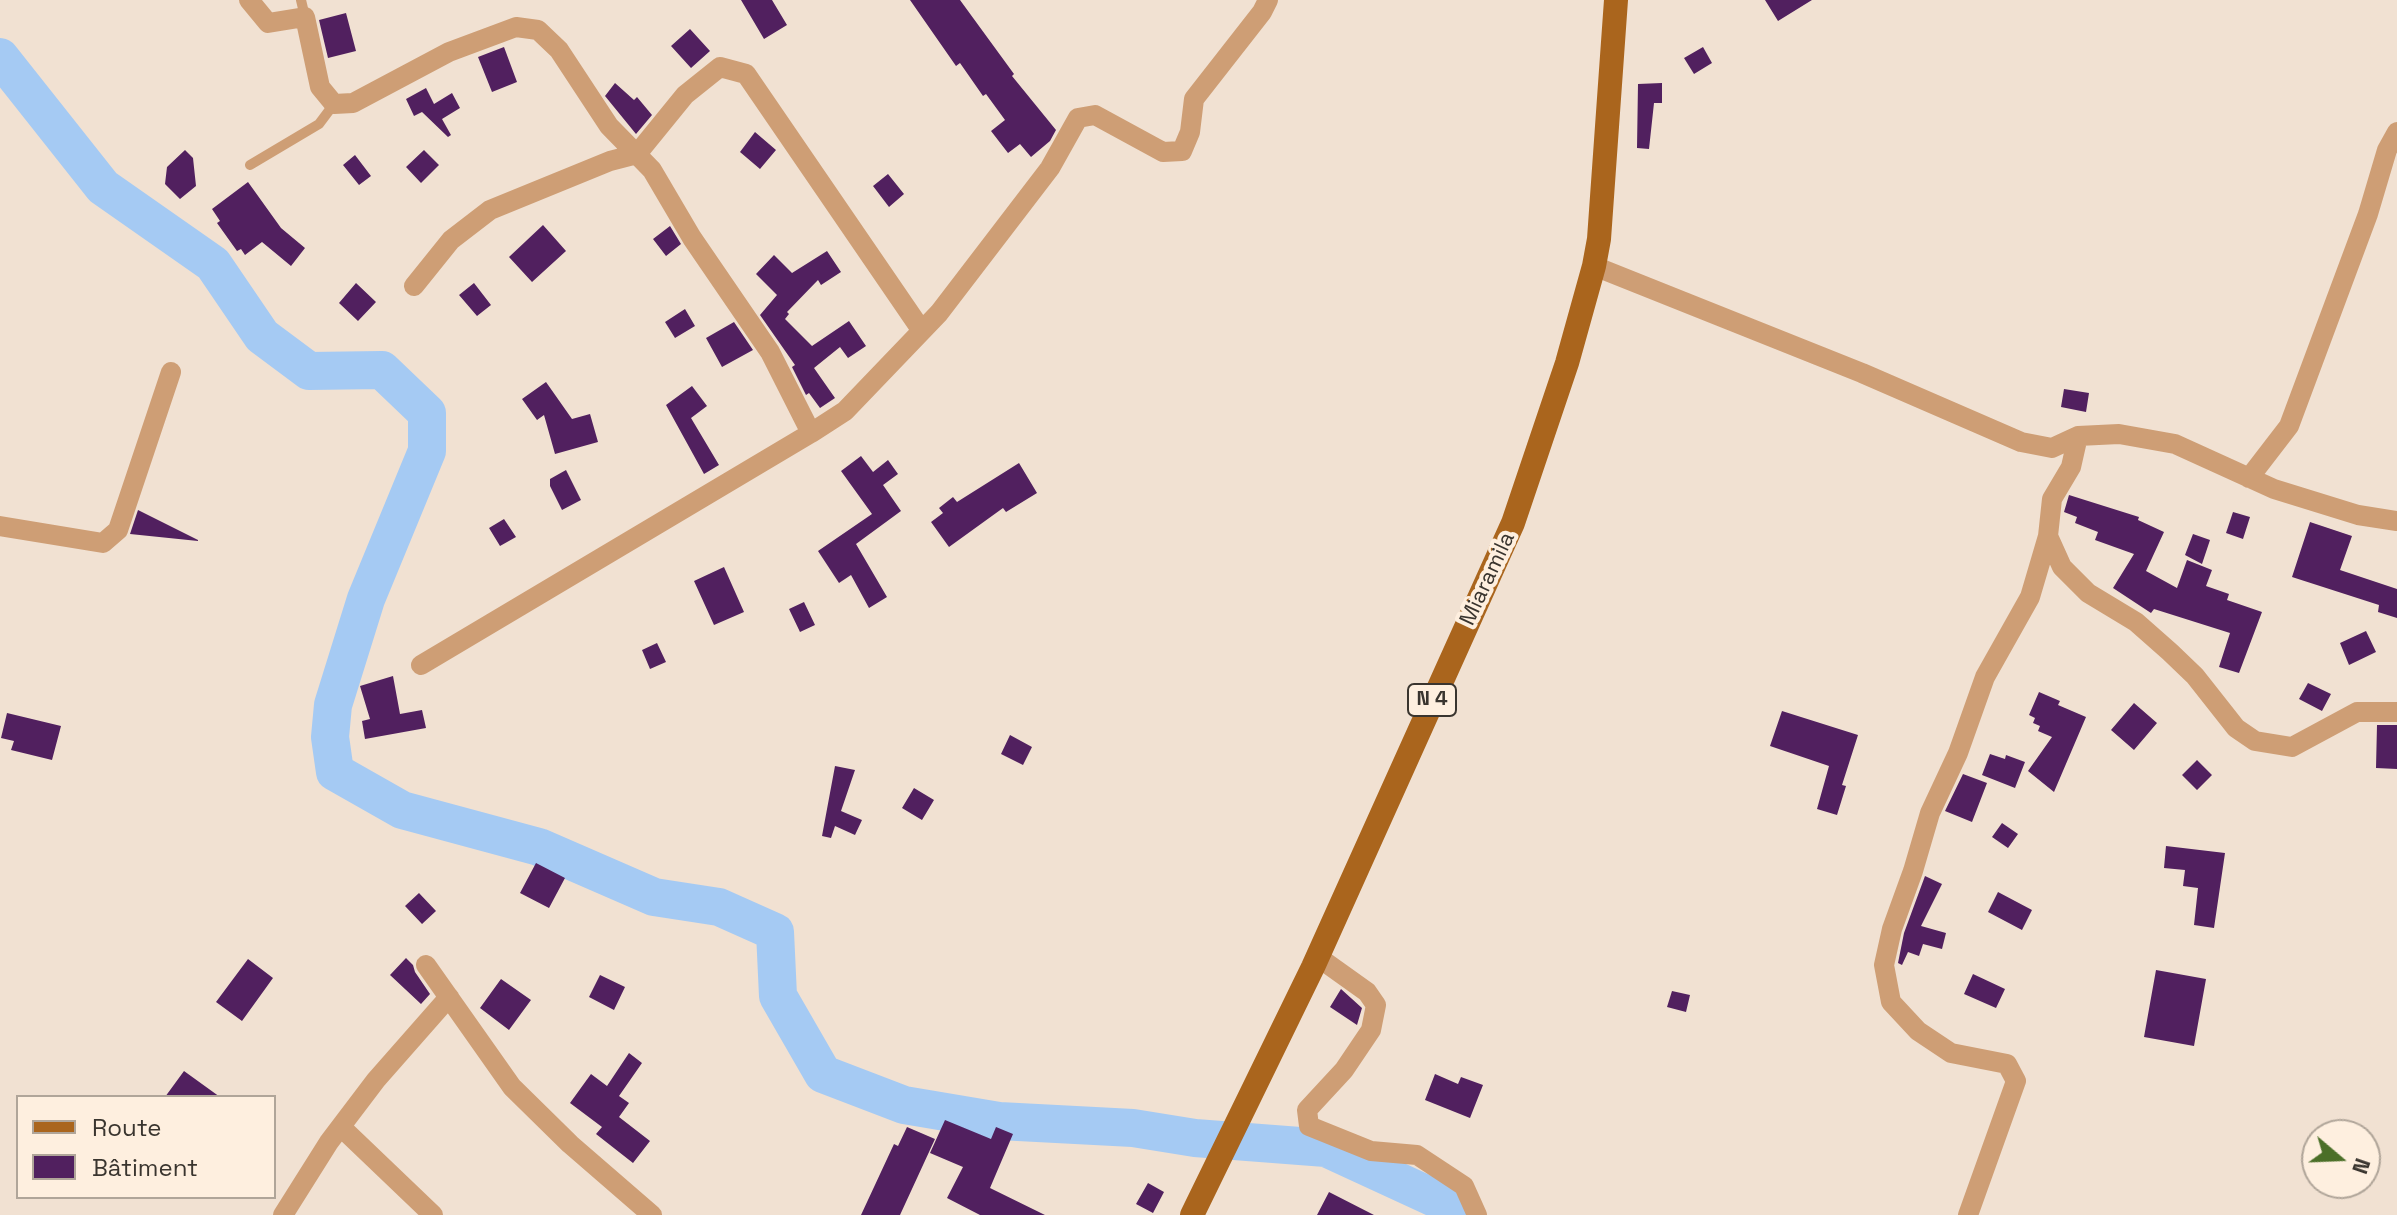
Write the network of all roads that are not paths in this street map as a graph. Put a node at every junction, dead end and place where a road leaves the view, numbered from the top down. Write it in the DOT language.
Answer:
graph roads {
  1 [pos="249,0"];
  2 [pos="1268,0"];
  3 [pos="1616,0"];
  4 [pos="303,8"];
  5 [pos="334,104"];
  6 [pos="2397,132"];
  7 [pos="637,154"];
  8 [pos="250,165"];
  9 [pos="1594,266"];
  10 [pos="414,286"];
  11 [pos="922,331"];
  12 [pos="171,372"];
  13 [pos="811,433"];
  14 [pos="2078,436"];
  15 [pos="2249,478"];
  16 [pos="2397,521"];
  17 [pos="0,526"];
  18 [pos="2048,536"];
  19 [pos="421,665"];
  20 [pos="2397,712"];
  21 [pos="1318,957"];
  22 [pos="426,965"];
  23 [pos="449,997"];
  24 [pos="341,1127"];
  25 [pos="283,1215"];
  26 [pos="433,1215"];
  27 [pos="652,1215"];
  28 [pos="1192,1215"];
  29 [pos="1477,1215"];
  30 [pos="1968,1215"];
  1 -- 4 [label="street"];
  2 -- 11 [label="street"];
  3 -- 9 [label="main road, Miaramila / N 4"];
  4 -- 5 [label="street"];
  5 -- 7 [label="street"];
  5 -- 8 [label="lane"];
  6 -- 15 [label="street"];
  7 -- 10 [label="street"];
  7 -- 11 [label="street"];
  7 -- 13 [label="street"];
  9 -- 14 [label="street"];
  9 -- 21 [label="main road, Miaramila / N 4"];
  11 -- 13 [label="street"];
  12 -- 17 [label="street"];
  13 -- 19 [label="street"];
  14 -- 15 [label="street"];
  14 -- 18 [label="street"];
  15 -- 16 [label="street"];
  18 -- 20 [label="street"];
  18 -- 30 [label="street"];
  21 -- 28 [label="main road, Miaramila / N 4"];
  21 -- 29 [label="street"];
  22 -- 23 [label="street"];
  23 -- 24 [label="street"];
  23 -- 27 [label="street"];
  24 -- 25 [label="street"];
  24 -- 26 [label="street"];
}
